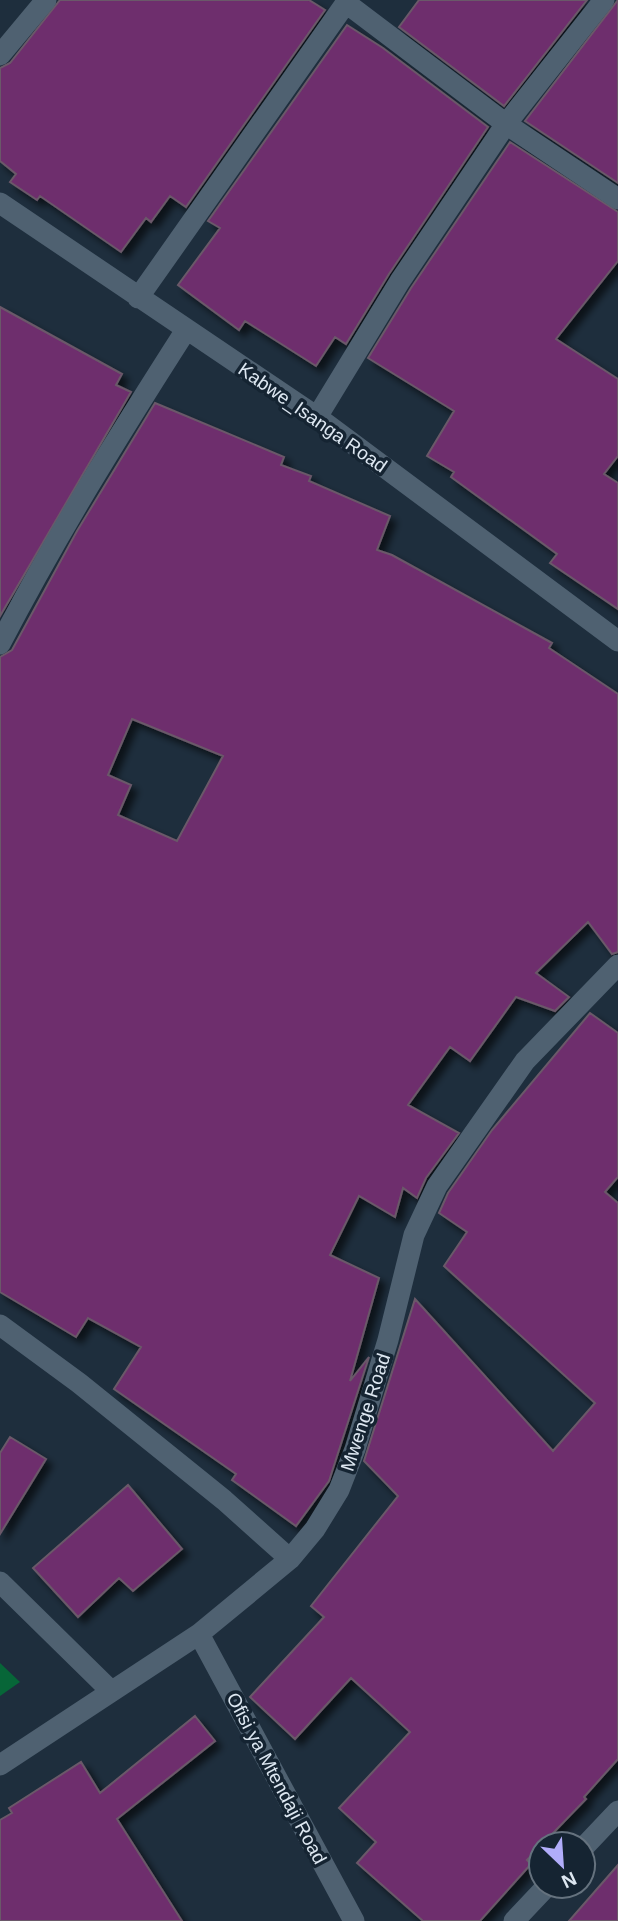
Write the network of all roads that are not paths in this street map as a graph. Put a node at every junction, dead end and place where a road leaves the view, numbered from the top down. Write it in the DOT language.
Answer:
graph roads {
  1 [pos="46,0"];
  2 [pos="604,0"];
  3 [pos="347,2"];
  4 [pos="0,55"];
  5 [pos="506,124"];
  6 [pos="618,199"];
  7 [pos="0,203"];
  8 [pos="138,298"];
  9 [pos="186,330"];
  10 [pos="317,417"];
  11 [pos="618,641"];
  12 [pos="0,644"];
  13 [pos="618,965"];
  14 [pos="0,1325"];
  15 [pos="289,1559"];
  16 [pos="0,1582"];
  17 [pos="199,1634"];
  18 [pos="111,1691"];
  19 [pos="0,1765"];
  20 [pos="618,1811"];
  21 [pos="597,1833"];
  22 [pos="534,1900"];
  23 [pos="354,1921"];
  24 [pos="514,1921"];
  1 -- 4 [label="street"];
  2 -- 5 [label="street"];
  3 -- 5 [label="street"];
  3 -- 8 [label="street"];
  5 -- 6 [label="street"];
  5 -- 10 [label="street"];
  7 -- 8 [label="street, Kabwe_Isanga Road"];
  8 -- 9 [label="street, Kabwe_Isanga Road"];
  9 -- 10 [label="street, Kabwe_Isanga Road"];
  9 -- 12 [label="street"];
  10 -- 11 [label="street, Kabwe_Isanga Road"];
  13 -- 15 [label="street, Mwenge Road"];
  14 -- 15 [label="street"];
  15 -- 17 [label="street, Mwenge Road"];
  16 -- 18 [label="street"];
  17 -- 18 [label="street, Mwenge Road"];
  17 -- 23 [label="street, Ofisi ya Mtendaji Road"];
  18 -- 19 [label="street, Mwenge Road"];
  20 -- 21 [label="street"];
  22 -- 24 [label="street"];
}
